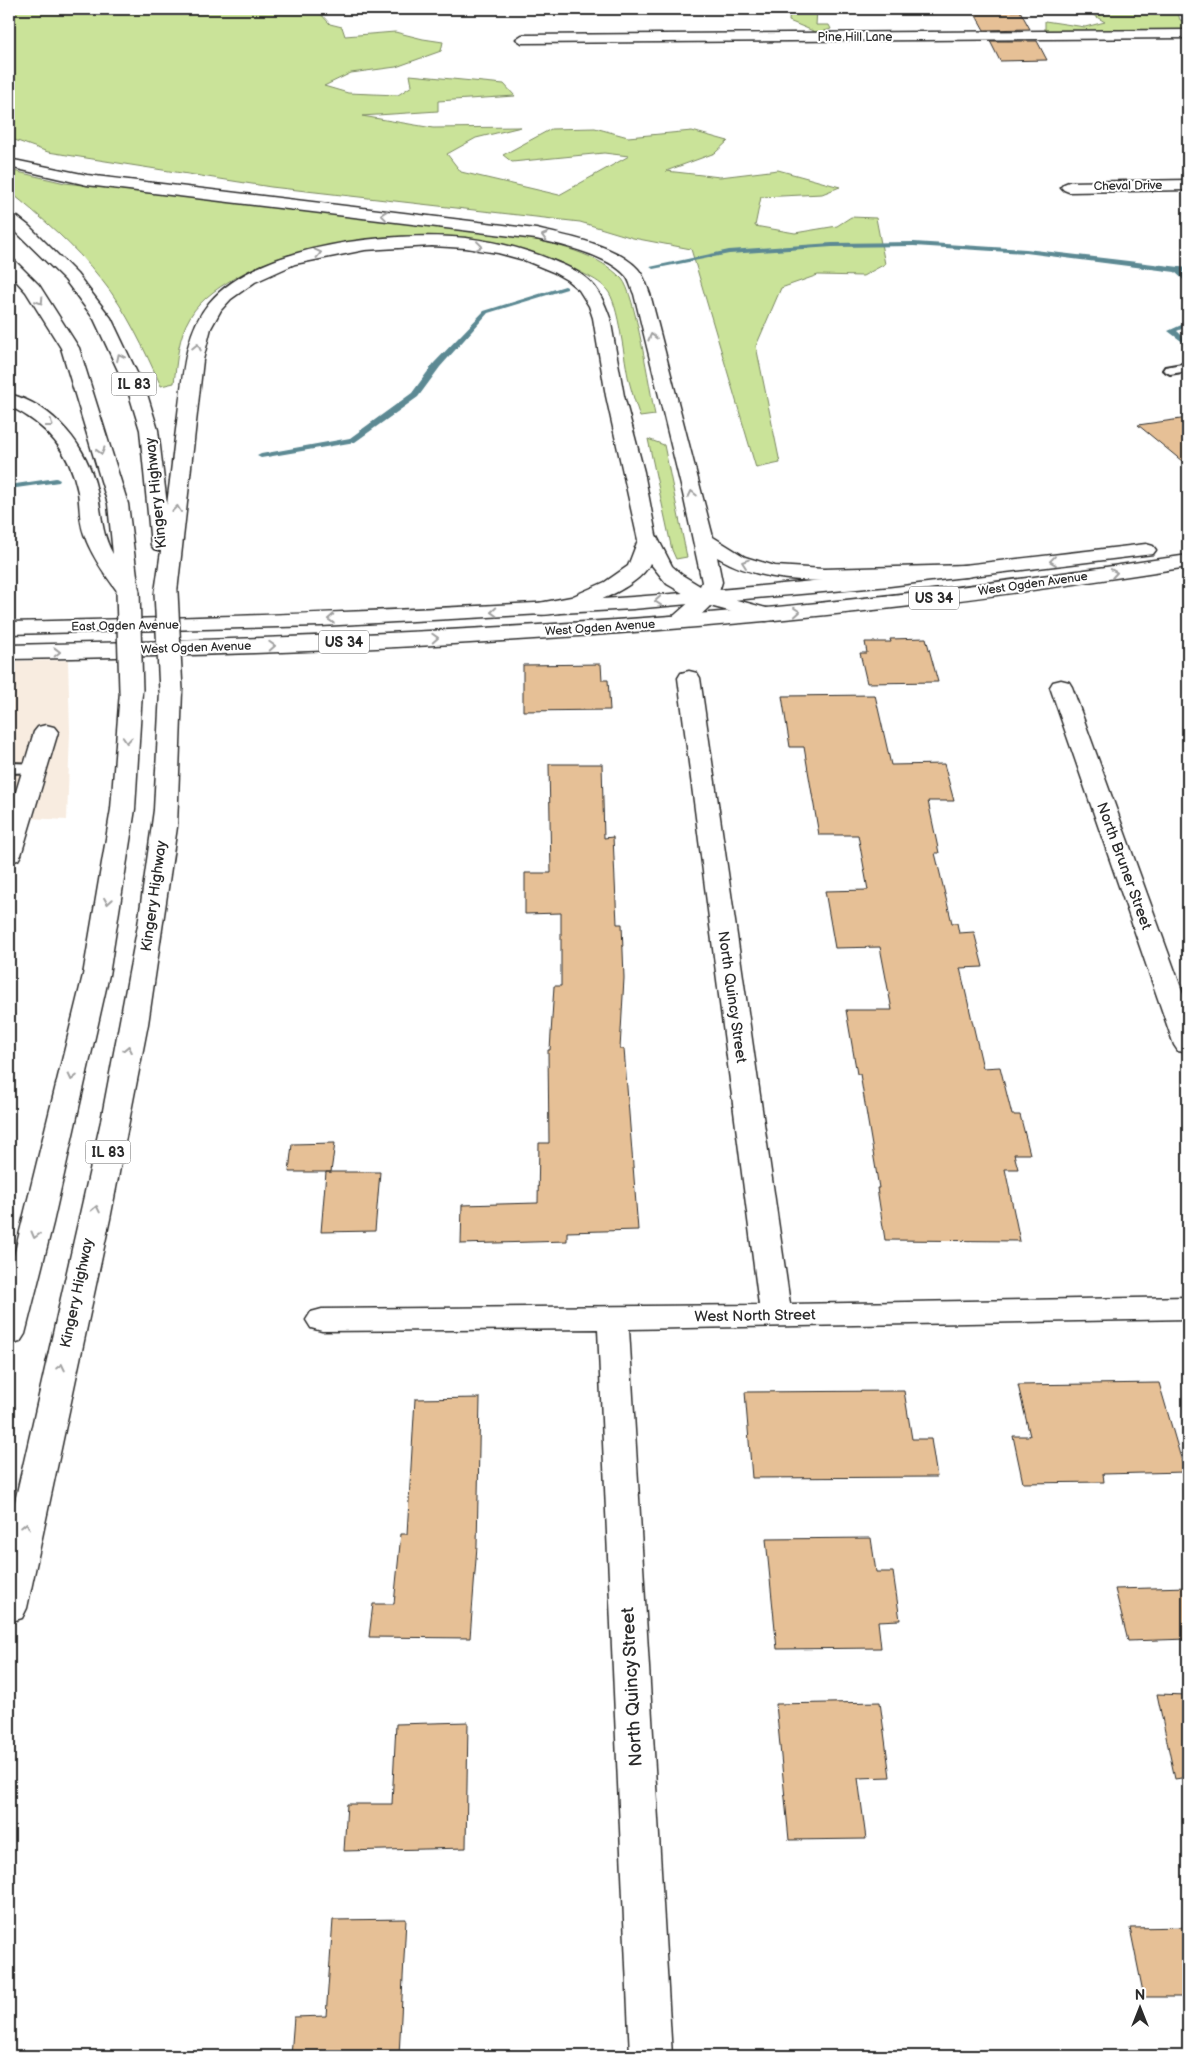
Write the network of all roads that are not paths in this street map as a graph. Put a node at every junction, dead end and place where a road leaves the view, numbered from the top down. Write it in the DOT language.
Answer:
graph roads {
  1 [pos="1188,34"];
  2 [pos="522,39"];
  3 [pos="9,163"];
  4 [pos="1188,185"];
  5 [pos="1069,187"];
  6 [pos="9,218"];
  7 [pos="9,264"];
  8 [pos="1188,367"];
  9 [pos="1170,370"];
  10 [pos="9,399"];
  11 [pos="704,541"];
  12 [pos="647,542"];
  13 [pos="1188,545"];
  14 [pos="1188,561"];
  15 [pos="967,572"];
  16 [pos="128,592"];
  17 [pos="166,592"];
  18 [pos="706,597"];
  19 [pos="542,609"];
  20 [pos="766,615"];
  21 [pos="678,622"];
  22 [pos="242,623"];
  23 [pos="9,628"];
  24 [pos="9,652"];
  25 [pos="689,678"];
  26 [pos="1061,687"];
  27 [pos="46,732"];
  28 [pos="9,768"];
  29 [pos="35,768"];
  30 [pos="9,855"];
  31 [pos="1188,1045"];
  32 [pos="1188,1308"];
  33 [pos="776,1315"];
  34 [pos="613,1318"];
  35 [pos="322,1320"];
  36 [pos="9,1334"];
  37 [pos="9,1608"];
  38 [pos="651,2056"];
  1 -- 2 [label="main road, Pine Hill Lane"];
  11 -- 3 [label="main road, one-way"];
  4 -- 5 [label="main road, Cheval Drive"];
  17 -- 6 [label="main road, Kingery Highway / IL 83, one-way"];
  7 -- 16 [label="main road, one-way"];
  8 -- 9 [label="lane"];
  10 -- 16 [label="main road, one-way"];
  15 -- 11 [label="main road, one-way"];
  11 -- 18 [label="main road"];
  17 -- 12 [label="main road, one-way"];
  12 -- 18 [label="main road"];
  12 -- 19 [label="main road"];
  13 -- 15 [label="main road, West Ogden Avenue / US 34, one-way"];
  20 -- 14 [label="main road, West Ogden Avenue / US 34, one-way"];
  15 -- 18 [label="main road, West Ogden Avenue / US 34"];
  16 -- 36 [label="main road, one-way, bridge"];
  37 -- 17 [label="main road, Kingery Highway / IL 83, one-way, bridge"];
  18 -- 19 [label="main road, West Ogden Avenue / US 34, one-way"];
  18 -- 20 [label="main road"];
  18 -- 21 [label="main road"];
  19 -- 22 [label="main road, West Ogden Avenue / US 34, one-way"];
  20 -- 21 [label="main road, West Ogden Avenue / US 34"];
  24 -- 21 [label="main road, West Ogden Avenue / US 34, one-way"];
  22 -- 23 [label="main road, East Ogden Avenue / US 34"];
  25 -- 33 [label="main road, North Quincy Street"];
  26 -- 31 [label="main road, North Bruner Street"];
  27 -- 29 [label="main road"];
  28 -- 29 [label="lane"];
  29 -- 30 [label="main road"];
  32 -- 33 [label="main road, West North Street"];
  33 -- 34 [label="main road, West North Street"];
  34 -- 35 [label="main road, West North Street"];
  34 -- 38 [label="main road, North Quincy Street"];
}
